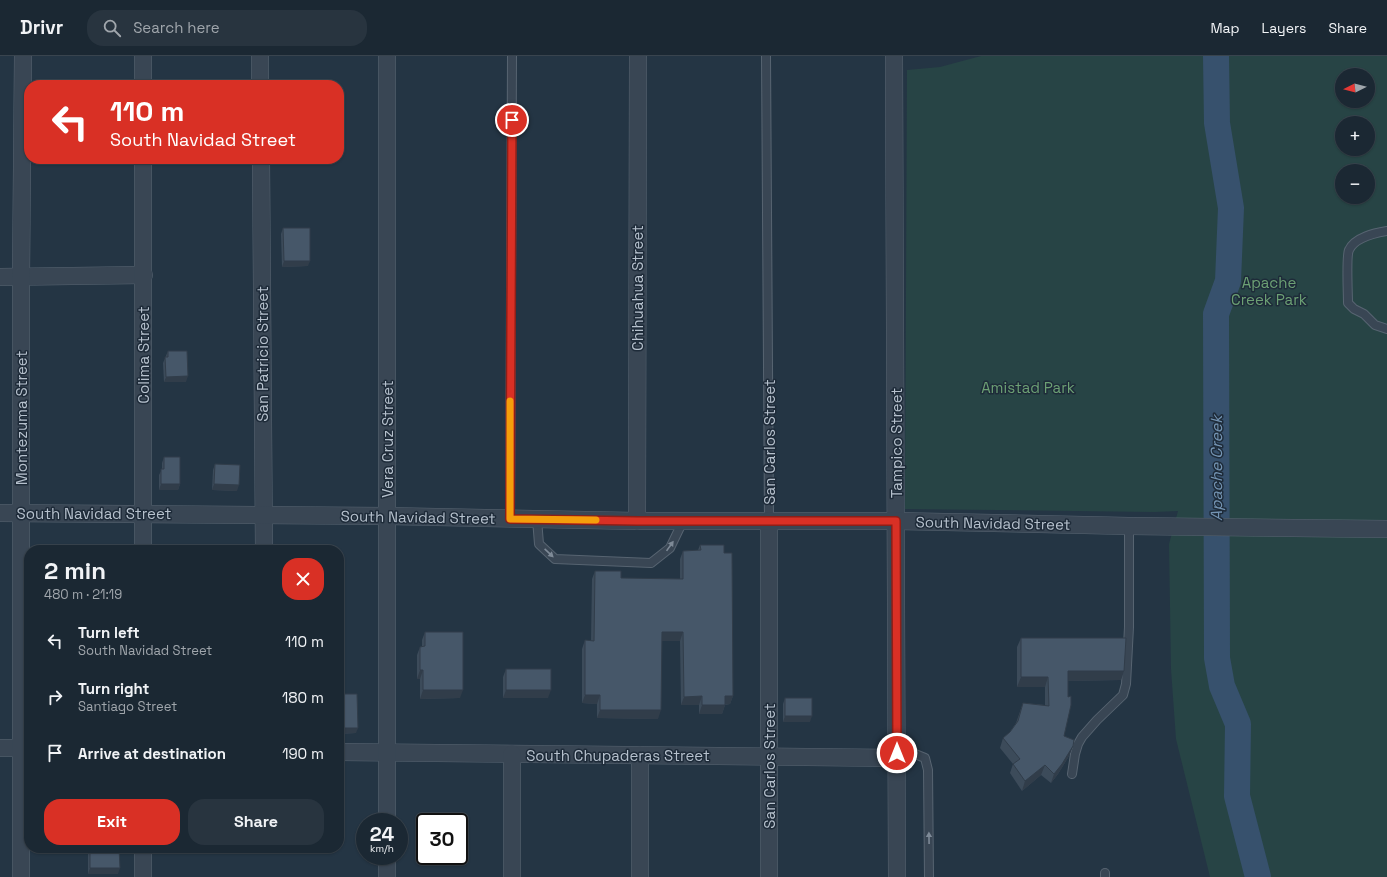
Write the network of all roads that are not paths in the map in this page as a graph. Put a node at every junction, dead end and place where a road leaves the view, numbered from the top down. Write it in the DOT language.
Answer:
graph roads {
  1 [pos="23,56"];
  2 [pos="143,56"];
  3 [pos="260,56"];
  4 [pos="387,56"];
  5 [pos="512,56"];
  6 [pos="638,56"];
  7 [pos="766,56"];
  8 [pos="894,56"];
  9 [pos="143,80"];
  10 [pos="260,80"];
  11 [pos="143,164"];
  12 [pos="261,164"];
  13 [pos="1387,231"];
  14 [pos="144,275"];
  15 [pos="0,277"];
  16 [pos="21,278"];
  17 [pos="1387,329"];
  18 [pos="0,513"];
  19 [pos="21,513"];
  20 [pos="143,513"];
  21 [pos="263,515"];
  22 [pos="388,516"];
  23 [pos="510,519"];
  24 [pos="537,519"];
  25 [pos="637,521"];
  26 [pos="684,521"];
  27 [pos="769,521"];
  28 [pos="896,521"];
  29 [pos="1129,526"];
  30 [pos="1387,529"];
  31 [pos="143,545"];
  32 [pos="264,545"];
  33 [pos="24,689"];
  34 [pos="0,748"];
  35 [pos="24,748"];
  36 [pos="344,752"];
  37 [pos="387,753"];
  38 [pos="512,754"];
  39 [pos="640,755"];
  40 [pos="897,755"];
  41 [pos="769,756"];
  42 [pos="1072,774"];
  43 [pos="24,780"];
  44 [pos="387,813"];
  45 [pos="143,853"];
  46 [pos="386,865"];
  47 [pos="21,877"];
  48 [pos="143,877"];
  49 [pos="386,877"];
  50 [pos="512,877"];
  51 [pos="640,877"];
  52 [pos="769,877"];
  53 [pos="897,877"];
  54 [pos="929,877"];
  1 -- 16 [label="street, Montezuma Street"];
  2 -- 9 [label="street"];
  3 -- 10 [label="street"];
  4 -- 22 [label="street, Vera Cruz Street"];
  5 -- 23 [label="lane"];
  6 -- 25 [label="street, Chihuahua Street"];
  7 -- 27 [label="lane, San Carlos Street"];
  8 -- 28 [label="street, Tampico Street"];
  11 -- 14 [label="street, Colima Street"];
  12 -- 21 [label="street, San Patricio Street"];
  13 -- 17 [label="lane"];
  14 -- 16 [label="street"];
  14 -- 20 [label="street, Colima Street"];
  15 -- 16 [label="street"];
  16 -- 19 [label="street, Montezuma Street"];
  18 -- 19 [label="street, South Navidad Street"];
  19 -- 20 [label="street, South Navidad Street"];
  19 -- 33 [label="street, Montezuma Street"];
  20 -- 21 [label="street, South Navidad Street"];
  20 -- 31 [label="street, Colima Street"];
  21 -- 22 [label="street, South Navidad Street"];
  21 -- 32 [label="street, San Patricio Street"];
  22 -- 23 [label="street, South Navidad Street"];
  22 -- 37 [label="street, Vera Cruz Street"];
  23 -- 24 [label="street, South Navidad Street"];
  24 -- 25 [label="street, South Navidad Street"];
  24 -- 26 [label="lane, one-way"];
  25 -- 26 [label="street, South Navidad Street"];
  26 -- 27 [label="street, South Navidad Street"];
  27 -- 28 [label="street, South Navidad Street"];
  27 -- 41 [label="street, San Carlos Street"];
  28 -- 29 [label="street, South Navidad Street"];
  28 -- 40 [label="street, Tampico Street"];
  29 -- 30 [label="street, South Navidad Street"];
  29 -- 42 [label="lane"];
  34 -- 35 [label="street"];
  36 -- 37 [label="street, South Chupaderas Street"];
  37 -- 38 [label="street, South Chupaderas Street"];
  37 -- 44 [label="street, Vera Cruz Street"];
  38 -- 39 [label="street, South Chupaderas Street"];
  38 -- 50 [label="street"];
  39 -- 41 [label="street, South Chupaderas Street"];
  39 -- 51 [label="street"];
  40 -- 41 [label="street, South Chupaderas Street"];
  40 -- 53 [label="street, Tampico Street"];
  54 -- 40 [label="lane, one-way"];
  41 -- 52 [label="street, San Carlos Street"];
  43 -- 47 [label="street, Montezuma Street"];
  45 -- 48 [label="street"];
  46 -- 49 [label="street"];
}
